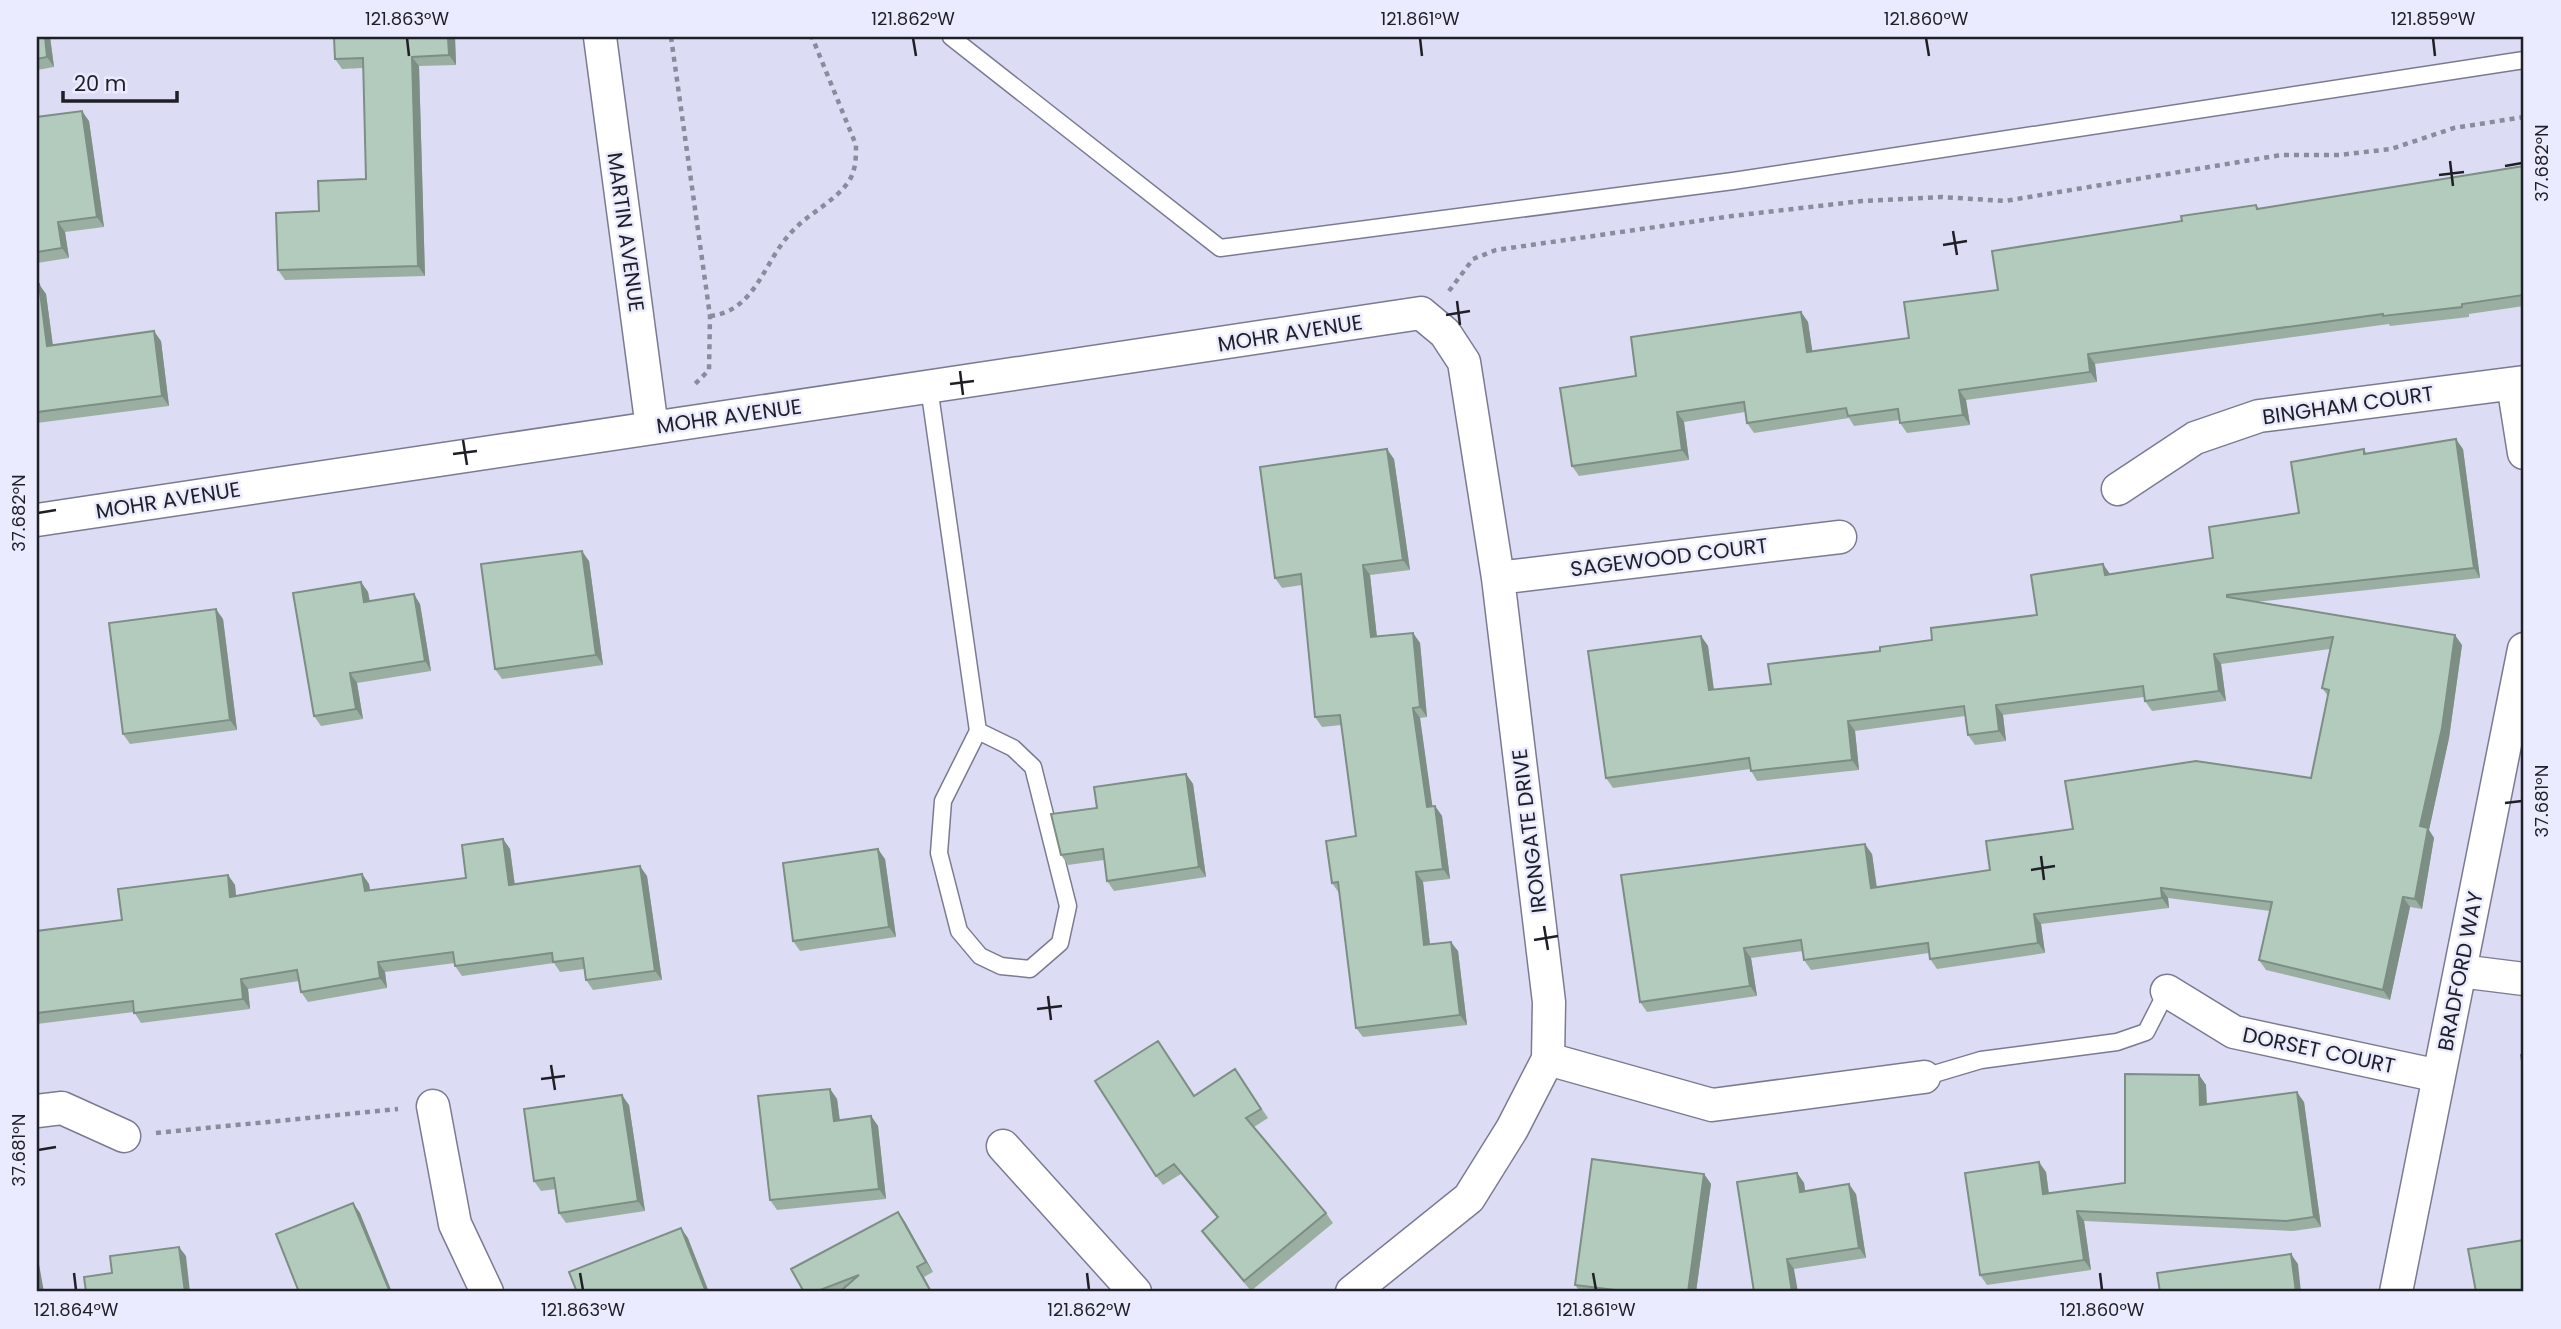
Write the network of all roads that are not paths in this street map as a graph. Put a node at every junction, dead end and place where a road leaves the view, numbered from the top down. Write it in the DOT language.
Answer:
graph roads {
  1 [pos="600,37"];
  2 [pos="951,37"];
  3 [pos="2524,60"];
  4 [pos="1424,316"];
  5 [pos="2519,383"];
  6 [pos="929,387"];
  7 [pos="652,428"];
  8 [pos="2524,453"];
  9 [pos="2118,489"];
  10 [pos="37,520"];
  11 [pos="1840,537"];
  12 [pos="1499,578"];
  13 [pos="2524,649"];
  14 [pos="978,731"];
  15 [pos="2460,971"];
  16 [pos="2524,979"];
  17 [pos="2167,991"];
  18 [pos="1548,1059"];
  19 [pos="2439,1076"];
  20 [pos="1924,1077"];
  21 [pos="433,1106"];
  22 [pos="37,1111"];
  23 [pos="124,1136"];
  24 [pos="1003,1146"];
  25 [pos="486,1292"];
  26 [pos="1135,1292"];
  27 [pos="1352,1292"];
  28 [pos="2396,1292"];
  1 -- 7 [label="street, MARTIN AVENUE"];
  2 -- 3 [label="lane"];
  4 -- 6 [label="street, MOHR AVENUE"];
  4 -- 12 [label="street, IRONGATE DRIVE"];
  5 -- 8 [label="street"];
  5 -- 9 [label="street, BINGHAM COURT"];
  6 -- 7 [label="street, MOHR AVENUE"];
  6 -- 14 [label="lane"];
  7 -- 10 [label="street, MOHR AVENUE"];
  11 -- 12 [label="street, SAGEWOOD COURT"];
  12 -- 18 [label="street, IRONGATE DRIVE"];
  13 -- 15 [label="street, BRADFORD WAY"];
  14 -- 14 [label="lane"];
  15 -- 16 [label="street"];
  15 -- 19 [label="street, BRADFORD WAY"];
  17 -- 19 [label="street, DORSET COURT"];
  17 -- 20 [label="lane"];
  18 -- 20 [label="street"];
  18 -- 27 [label="street, IRONGATE DRIVE"];
  19 -- 28 [label="street, BRADFORD WAY"];
  21 -- 25 [label="street"];
  22 -- 23 [label="street"];
  24 -- 26 [label="street"];
}
